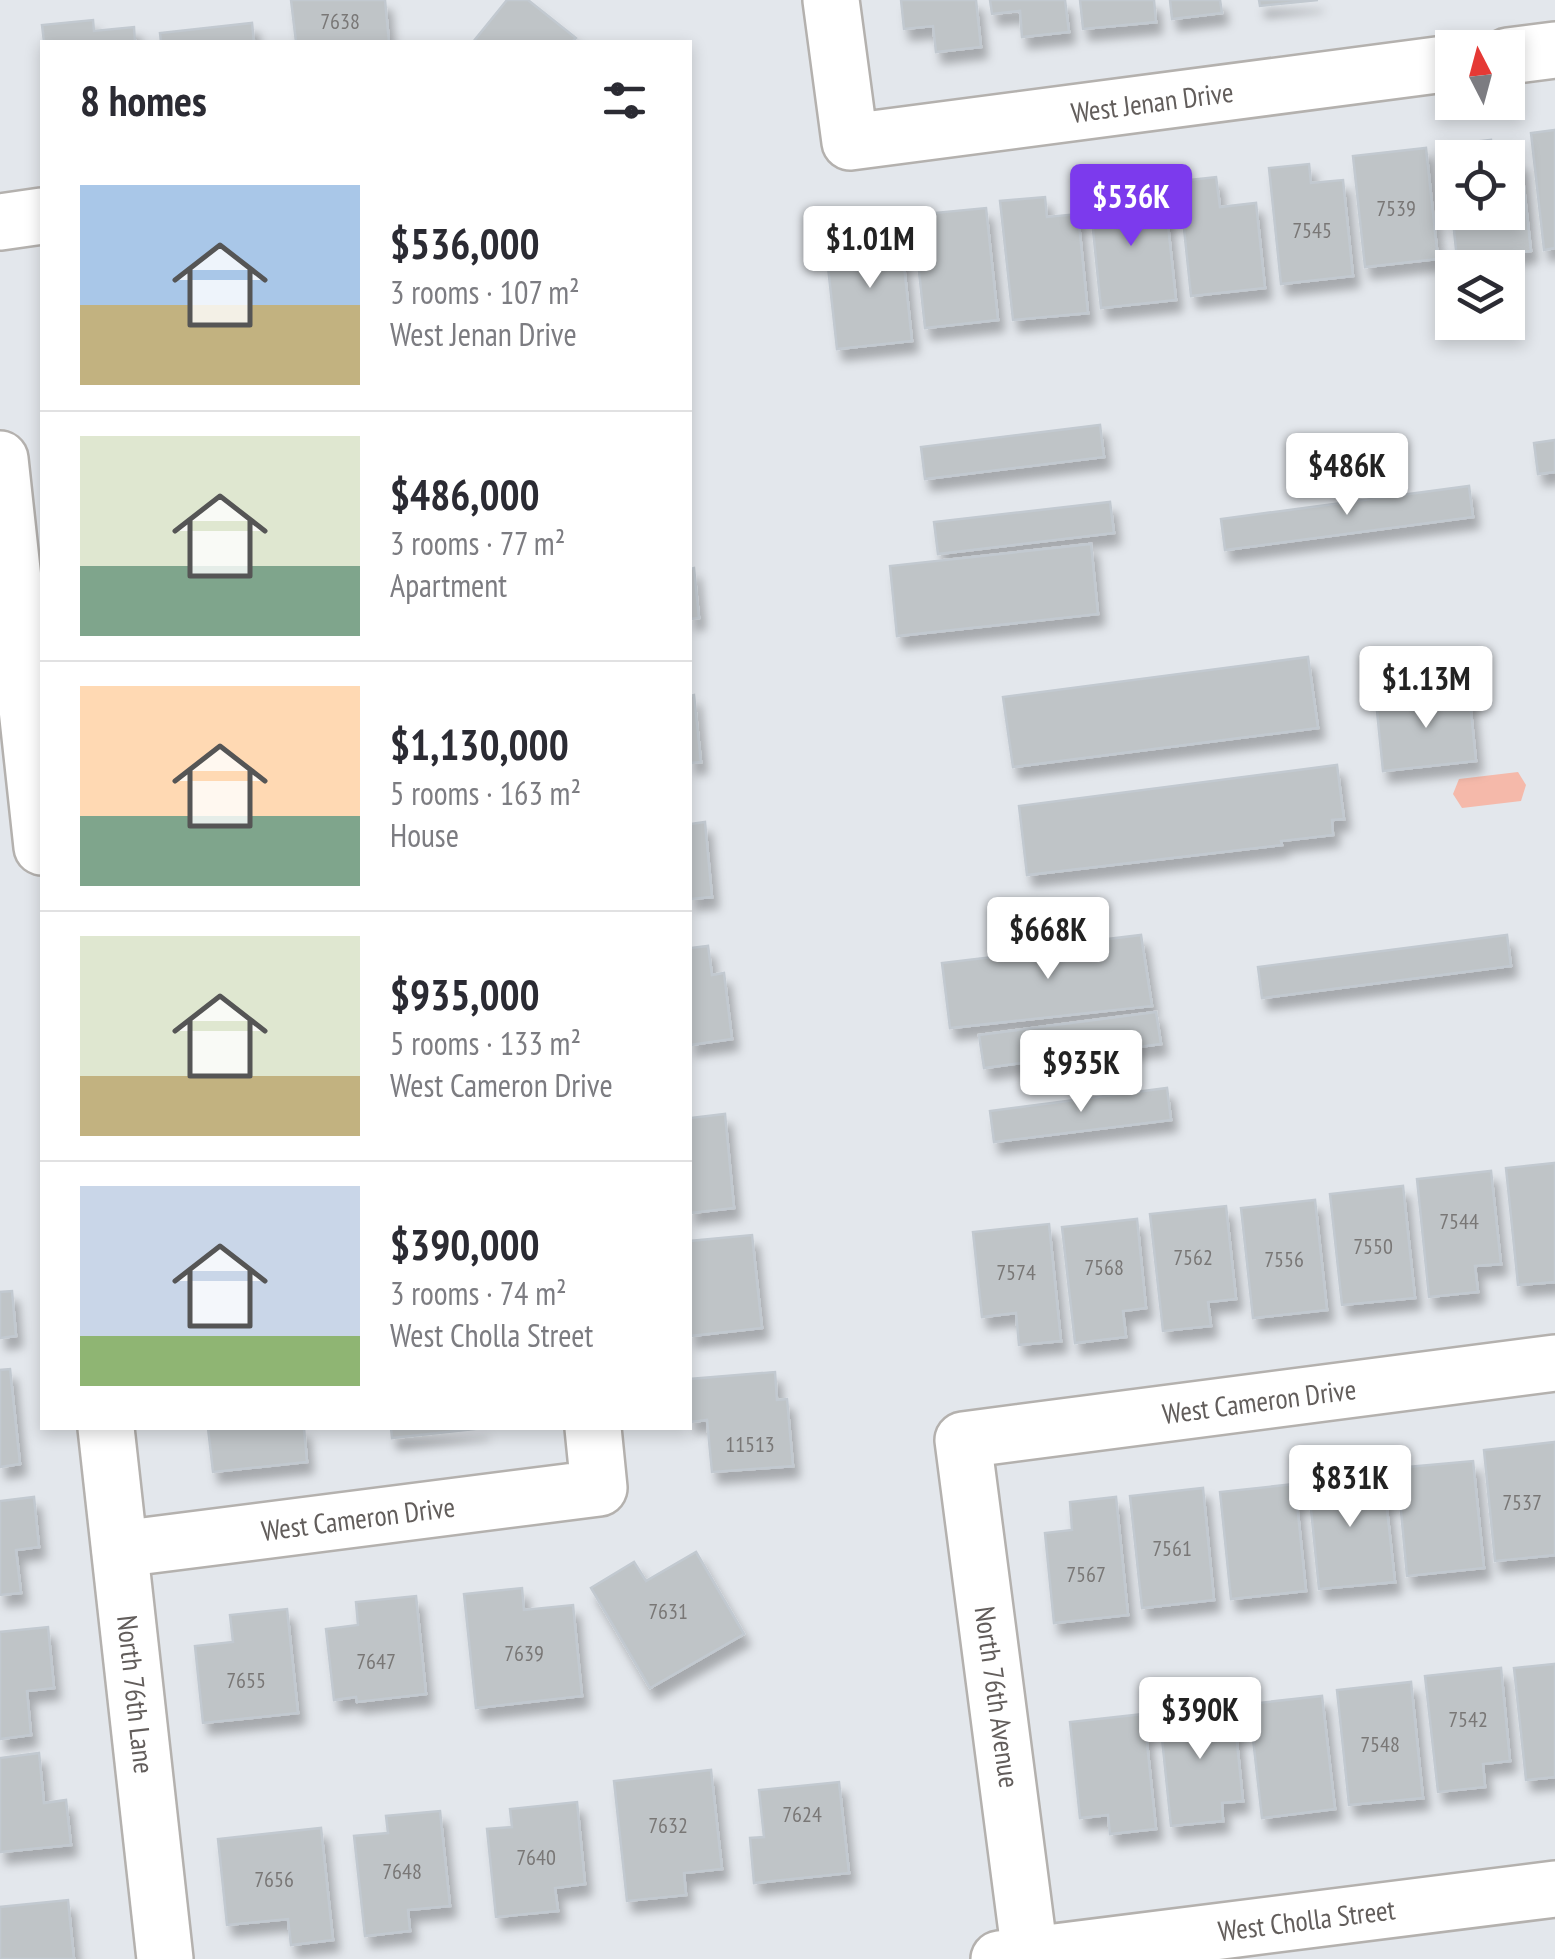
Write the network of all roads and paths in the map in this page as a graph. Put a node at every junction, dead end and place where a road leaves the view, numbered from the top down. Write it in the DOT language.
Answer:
graph roads {
  1 [pos="831,0"];
  2 [pos="1555,50"];
  3 [pos="1525,54"];
  4 [pos="1435,65"];
  5 [pos="40,216"];
  6 [pos="0,222"];
  7 [pos="0,459"];
  8 [pos="40,829"];
  9 [pos="1555,1363"];
  10 [pos="106,1430"];
  11 [pos="593,1430"];
  12 [pos="963,1440"];
  13 [pos="120,1550"];
  14 [pos="1555,1889"];
  15 [pos="1014,1957"];
  16 [pos="165,1959"];
  1 -- 4 [label="street, West Jenan Drive"];
  2 -- 3 [label="street"];
  5 -- 6 [label="street"];
  7 -- 8 [label="street"];
  9 -- 12 [label="street, West Cameron Drive"];
  10 -- 13 [label="street, North 76th Lane"];
  11 -- 13 [label="street, West Cameron Drive"];
  12 -- 15 [label="street, North 76th Avenue"];
  13 -- 16 [label="street, North 76th Lane"];
  14 -- 15 [label="street, West Cholla Street"];
}
